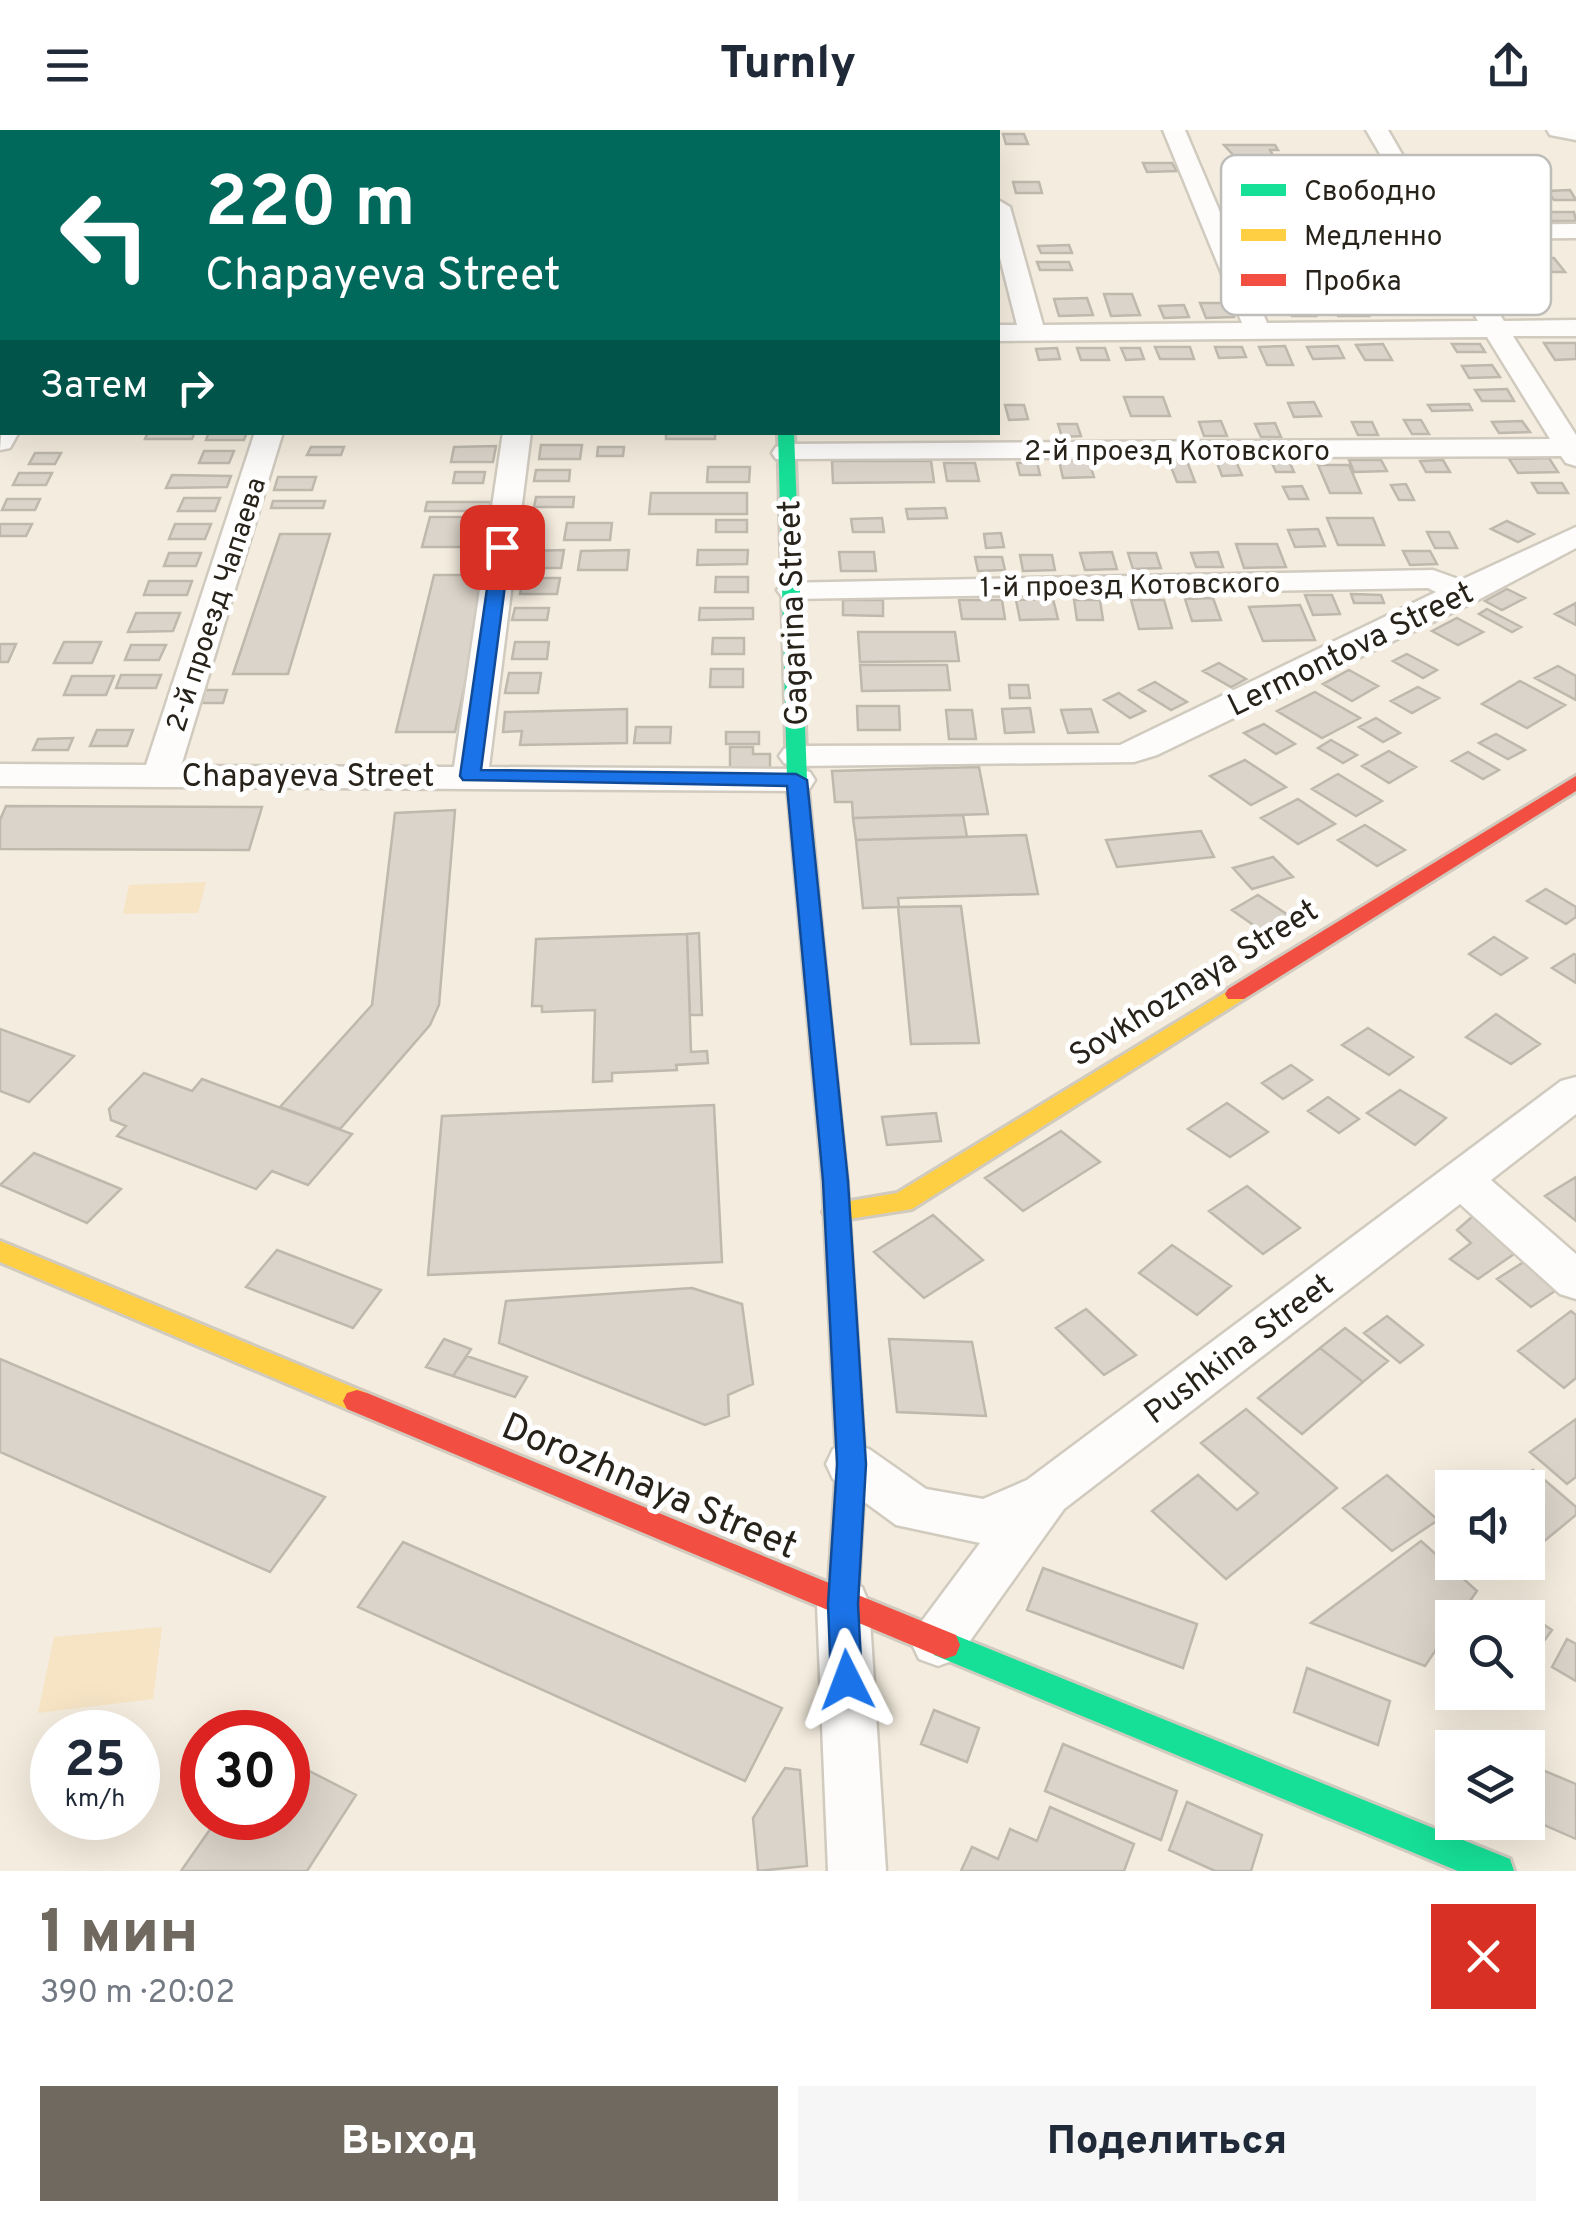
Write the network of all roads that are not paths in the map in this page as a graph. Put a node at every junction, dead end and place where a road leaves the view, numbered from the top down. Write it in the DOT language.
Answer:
graph roads {
  1 [pos="1174,130"];
  2 [pos="1377,130"];
  3 [pos="1558,130"];
  4 [pos="1576,133"];
  5 [pos="1391,155"];
  6 [pos="1000,214"];
  7 [pos="1551,230"];
  8 [pos="1576,230"];
  9 [pos="1221,242"];
  10 [pos="1251,315"];
  11 [pos="1489,315"];
  12 [pos="1498,328"];
  13 [pos="1576,328"];
  14 [pos="1258,331"];
  15 [pos="1000,333"];
  16 [pos="1032,333"];
  17 [pos="268,435"];
  18 [pos="517,435"];
  19 [pos="786,443"];
  20 [pos="1572,452"];
  21 [pos="1576,536"];
  22 [pos="793,590"];
  23 [pos="1465,594"];
  24 [pos="1122,755"];
  25 [pos="796,768"];
  26 [pos="0,775"];
  27 [pos="160,775"];
  28 [pos="470,776"];
  29 [pos="1576,782"];
  30 [pos="1576,1092"];
  31 [pos="1460,1178"];
  32 [pos="836,1212"];
  33 [pos="0,1251"];
  34 [pos="1576,1282"];
  35 [pos="852,1464"];
  36 [pos="1046,1494"];
  37 [pos="843,1604"];
  38 [pos="938,1642"];
  39 [pos="856,1871"];
  40 [pos="1498,1871"];
  1 -- 9 [label="street"];
  2 -- 5 [label="street"];
  3 -- 4 [label="street"];
  6 -- 16 [label="street"];
  7 -- 8 [label="street"];
  10 -- 14 [label="street"];
  11 -- 12 [label="street"];
  12 -- 13 [label="street"];
  12 -- 14 [label="street"];
  12 -- 20 [label="street"];
  14 -- 16 [label="street"];
  15 -- 16 [label="street"];
  17 -- 27 [label="street, 2-й проезд Чапаева"];
  18 -- 28 [label="street"];
  19 -- 20 [label="street, 2-й проезд Котовского"];
  19 -- 22 [label="street, Gagarina Street"];
  21 -- 23 [label="street, Lermontova Street"];
  22 -- 23 [label="street, 1-й проезд Котовского"];
  22 -- 25 [label="street, Gagarina Street"];
  23 -- 24 [label="street, Lermontova Street"];
  24 -- 25 [label="street, Chapayeva Street"];
  25 -- 28 [label="street, Chapayeva Street"];
  25 -- 32 [label="street, Gagarina Street"];
  26 -- 27 [label="street, Chapayeva Street"];
  27 -- 28 [label="street, Chapayeva Street"];
  29 -- 32 [label="street, Sovkhoznaya Street"];
  30 -- 31 [label="street, Pushkina Street"];
  31 -- 34 [label="street"];
  31 -- 36 [label="street, Pushkina Street"];
  32 -- 35 [label="street, Gagarina Street"];
  33 -- 37 [label="street, Dorozhnaya Street"];
  35 -- 36 [label="street"];
  35 -- 37 [label="street, Gagarina Street"];
  36 -- 38 [label="street, Pushkina Street"];
  37 -- 38 [label="street, Dorozhnaya Street"];
  37 -- 39 [label="street, Gagarina Street"];
  38 -- 40 [label="street, Dorozhnaya Street"];
}
